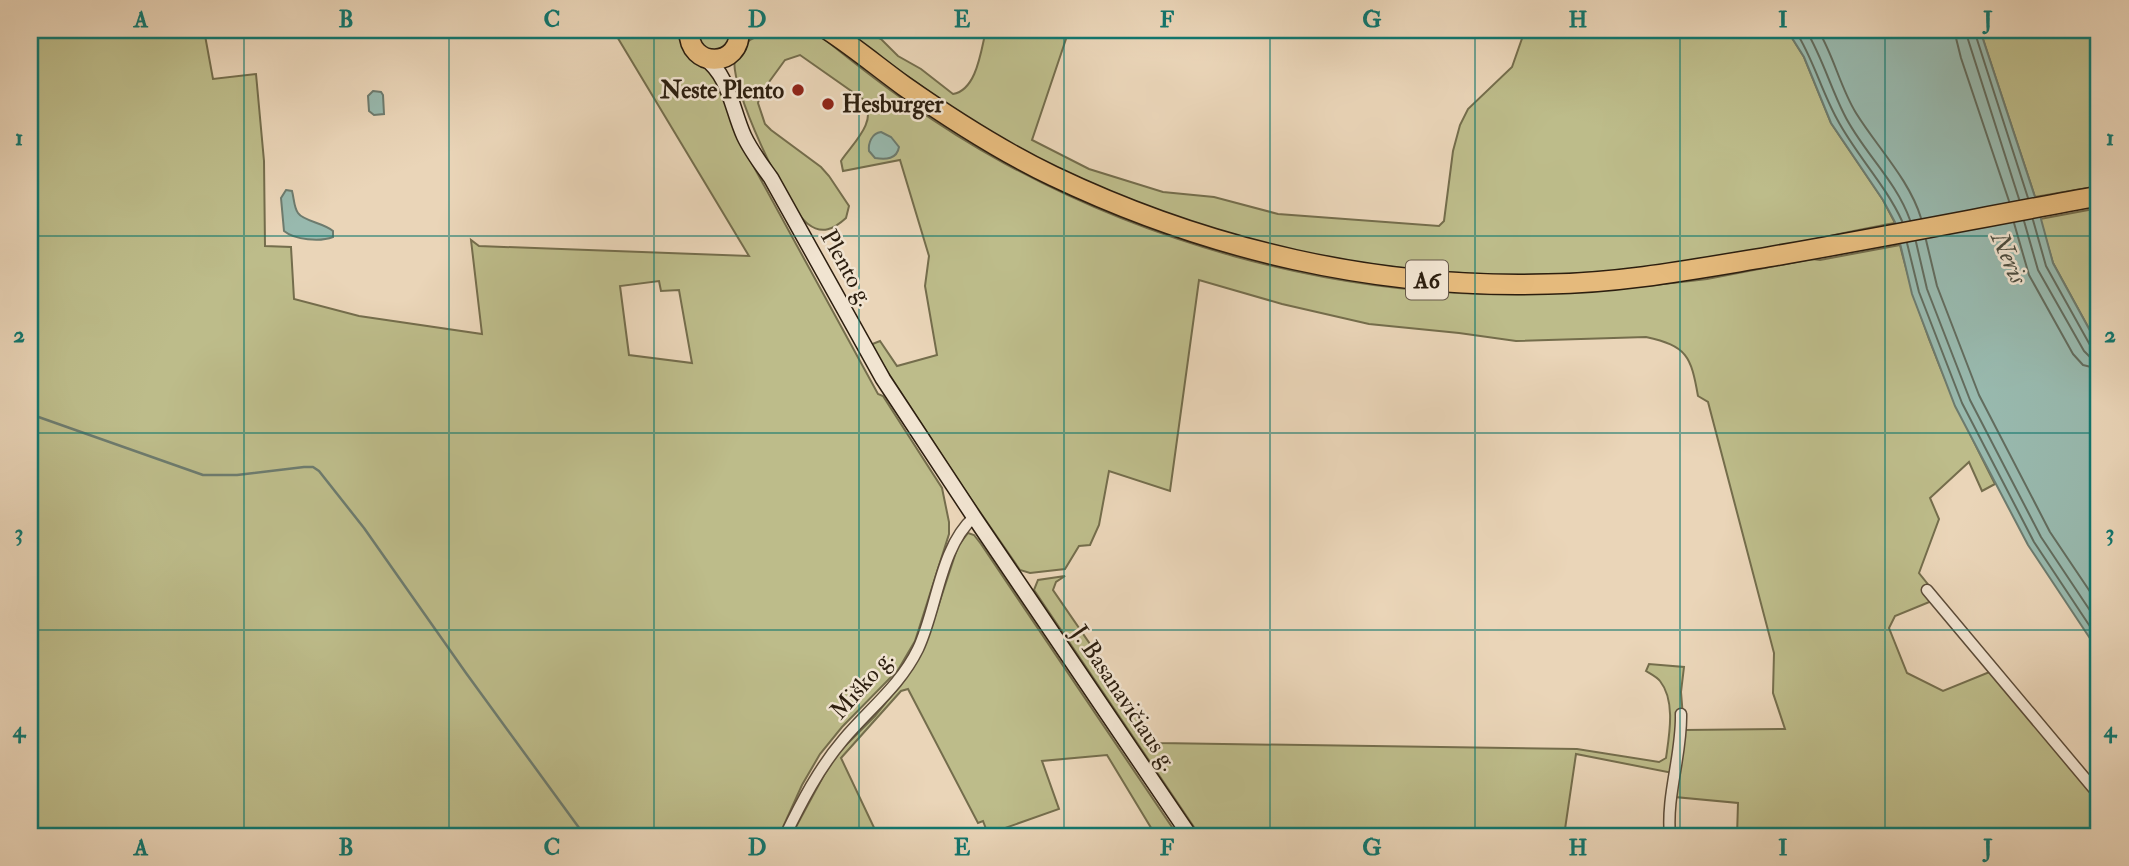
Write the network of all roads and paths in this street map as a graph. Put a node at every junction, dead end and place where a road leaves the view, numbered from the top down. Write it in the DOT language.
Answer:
graph roads {
  1 [pos="689,30"];
  2 [pos="754,30"];
  3 [pos="828,30"];
  4 [pos="736,42"];
  5 [pos="705,58"];
  6 [pos="771,178"];
  7 [pos="2097,197"];
  8 [pos="974,517"];
  9 [pos="1927,590"];
  10 [pos="1681,714"];
  11 [pos="2099,795"];
  12 [pos="785,836"];
  13 [pos="1190,836"];
  14 [pos="1670,836"];
  1 -- 5 [label="highway"];
  2 -- 4 [label="highway"];
  3 -- 7 [label="highway, A6"];
  4 -- 5 [label="highway"];
  4 -- 6 [label="main road, Plento g."];
  5 -- 6 [label="main road, Plento g."];
  6 -- 8 [label="main road, Plento g."];
  8 -- 12 [label="street, Miško g."];
  8 -- 13 [label="main road, J. Basanavičiaus g."];
  9 -- 11 [label="street"];
  10 -- 14 [label="street"];
}
